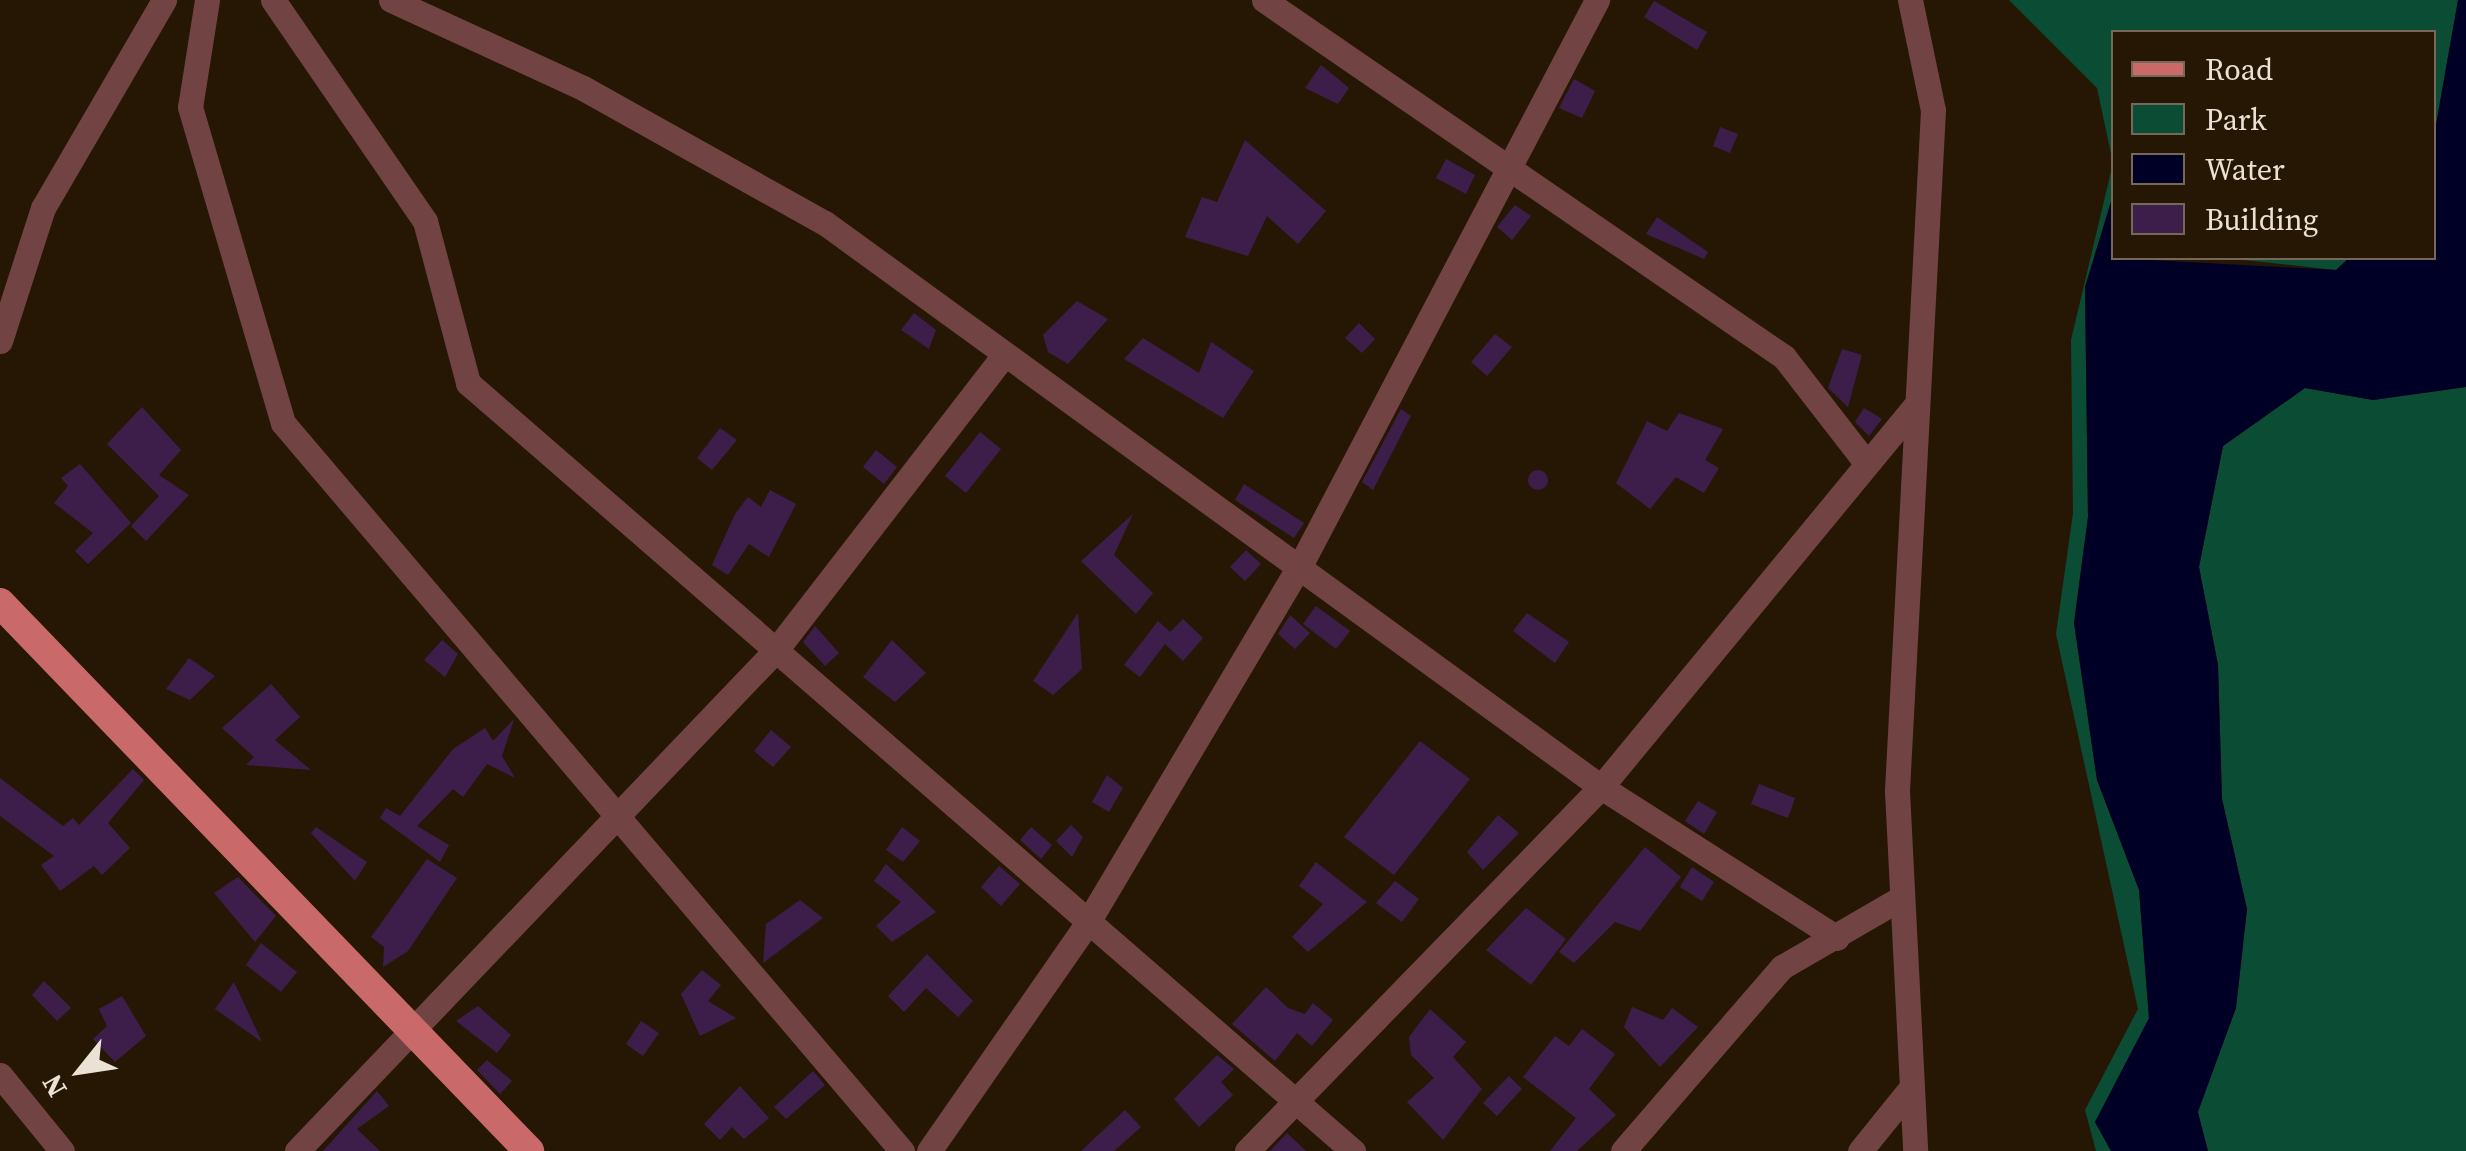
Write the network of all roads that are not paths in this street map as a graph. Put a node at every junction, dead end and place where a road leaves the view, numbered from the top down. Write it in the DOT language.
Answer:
graph roads {
  1 [pos="164,0"];
  2 [pos="206,0"];
  3 [pos="273,0"];
  4 [pos="391,0"];
  5 [pos="1264,0"];
  6 [pos="1597,0"];
  7 [pos="1910,0"];
  8 [pos="1512,163"];
  9 [pos="0,340"];
  10 [pos="1005,354"];
  11 [pos="1918,403"];
  12 [pos="1867,464"];
  13 [pos="1302,562"];
  14 [pos="0,603"];
  15 [pos="776,650"];
  16 [pos="1600,787"];
  17 [pos="618,810"];
  18 [pos="1900,898"];
  19 [pos="1088,922"];
  20 [pos="1837,938"];
  21 [pos="415,1026"];
  22 [pos="0,1075"];
  23 [pos="1907,1093"];
  24 [pos="1294,1102"];
  25 [pos="62,1151"];
  26 [pos="297,1151"];
  27 [pos="530,1151"];
  28 [pos="902,1151"];
  29 [pos="930,1151"];
  30 [pos="1247,1151"];
  31 [pos="1353,1151"];
  32 [pos="1623,1151"];
  33 [pos="1860,1151"];
  34 [pos="1914,1151"];
  1 -- 9 [label="street"];
  2 -- 17 [label="street"];
  3 -- 15 [label="street"];
  4 -- 10 [label="street"];
  5 -- 8 [label="street"];
  6 -- 8 [label="street"];
  7 -- 11 [label="street"];
  8 -- 12 [label="street"];
  8 -- 13 [label="street"];
  10 -- 13 [label="street"];
  10 -- 15 [label="street"];
  11 -- 12 [label="street"];
  11 -- 18 [label="street"];
  12 -- 16 [label="street"];
  13 -- 16 [label="street"];
  13 -- 19 [label="street"];
  14 -- 21 [label="main road"];
  15 -- 17 [label="street"];
  15 -- 19 [label="street"];
  16 -- 20 [label="street"];
  16 -- 24 [label="street"];
  17 -- 21 [label="street"];
  17 -- 28 [label="street"];
  18 -- 20 [label="street"];
  18 -- 23 [label="street"];
  19 -- 24 [label="street"];
  19 -- 29 [label="street"];
  20 -- 32 [label="street"];
  21 -- 26 [label="street"];
  21 -- 27 [label="main road"];
  22 -- 25 [label="street"];
  23 -- 33 [label="street"];
  23 -- 34 [label="street"];
  24 -- 30 [label="street"];
  24 -- 31 [label="street"];
}
